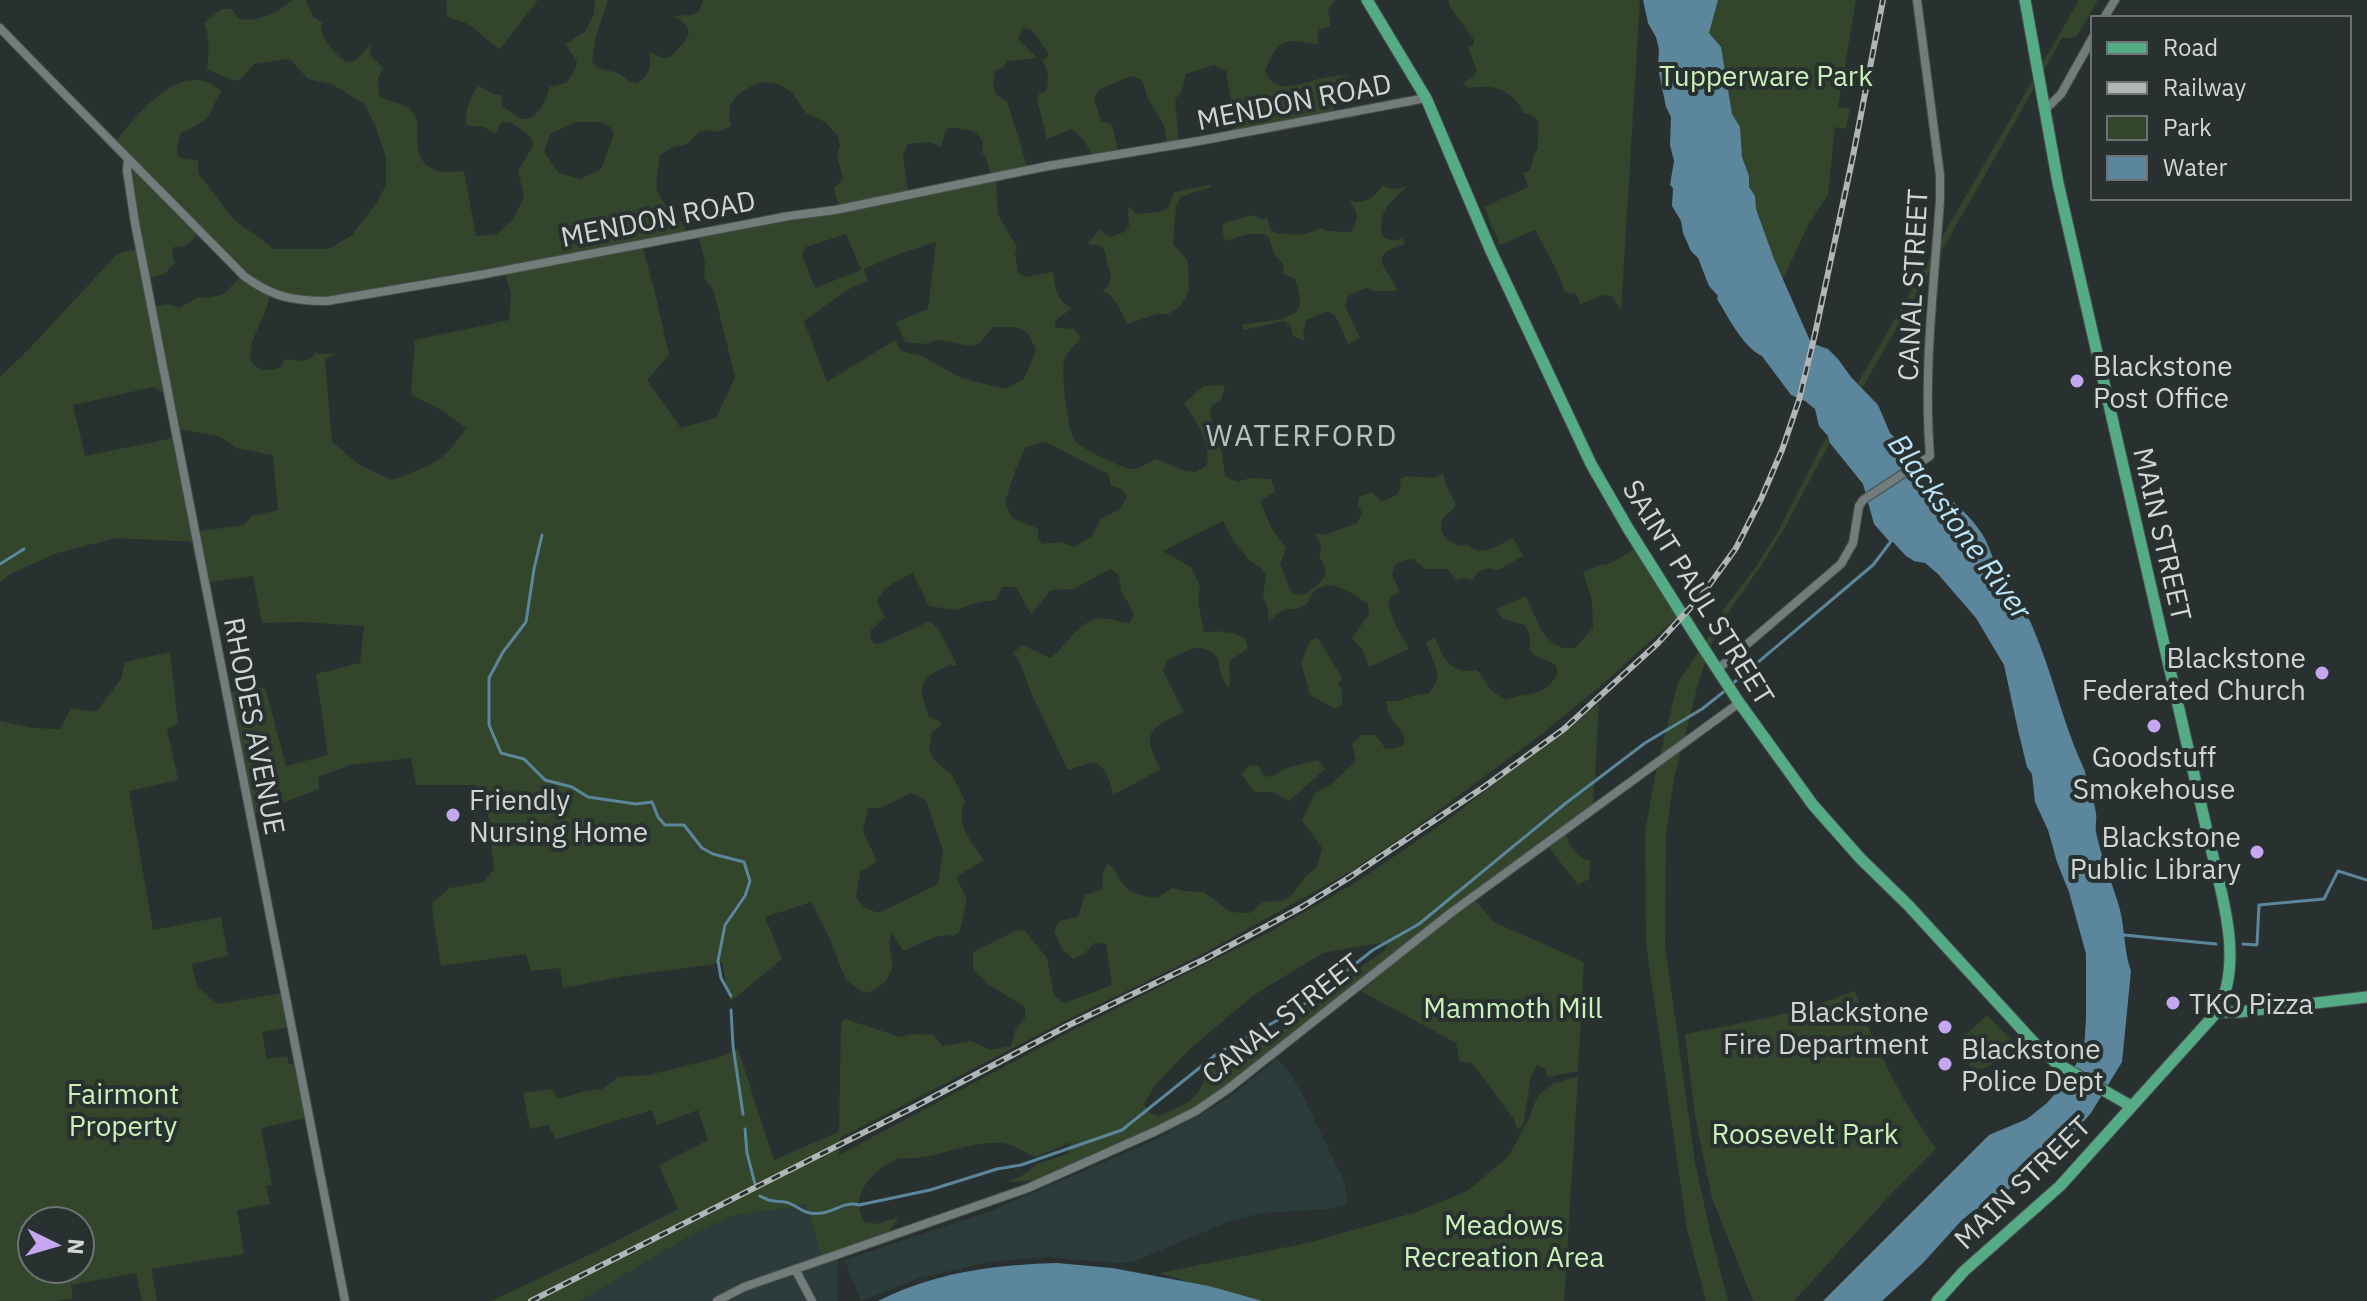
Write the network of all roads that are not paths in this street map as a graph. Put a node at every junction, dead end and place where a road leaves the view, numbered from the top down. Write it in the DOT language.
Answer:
graph roads {
  1 [pos="1367,0"];
  2 [pos="1917,0"];
  3 [pos="2025,0"];
  4 [pos="0,28"];
  5 [pos="2091,41"];
  6 [pos="1426,98"];
  7 [pos="2045,110"];
  8 [pos="128,159"];
  9 [pos="1718,669"];
  10 [pos="1739,703"];
  11 [pos="2367,997"];
  12 [pos="2217,1012"];
  13 [pos="2131,1106"];
  14 [pos="795,1269"];
  15 [pos="345,1301"];
  16 [pos="717,1301"];
  17 [pos="812,1301"];
  18 [pos="1937,1301"];
  1 -- 6 [label="main road, SAINT PAUL STREET"];
  2 -- 9 [label="street, CANAL STREET"];
  3 -- 7 [label="main road, MAIN STREET"];
  4 -- 8 [label="street, MENDON ROAD"];
  5 -- 7 [label="street"];
  6 -- 8 [label="street, MENDON ROAD"];
  6 -- 9 [label="main road, SAINT PAUL STREET"];
  7 -- 12 [label="main road, MAIN STREET"];
  8 -- 15 [label="street, RHODES AVENUE"];
  9 -- 10 [label="main road, SAINT PAUL STREET"];
  10 -- 13 [label="main road, SAINT PAUL STREET"];
  10 -- 14 [label="street, CANAL STREET"];
  11 -- 12 [label="main road"];
  12 -- 13 [label="main road, MAIN STREET"];
  13 -- 18 [label="main road, MAIN STREET"];
  14 -- 16 [label="street, CANAL STREET"];
  14 -- 17 [label="street"];
}
